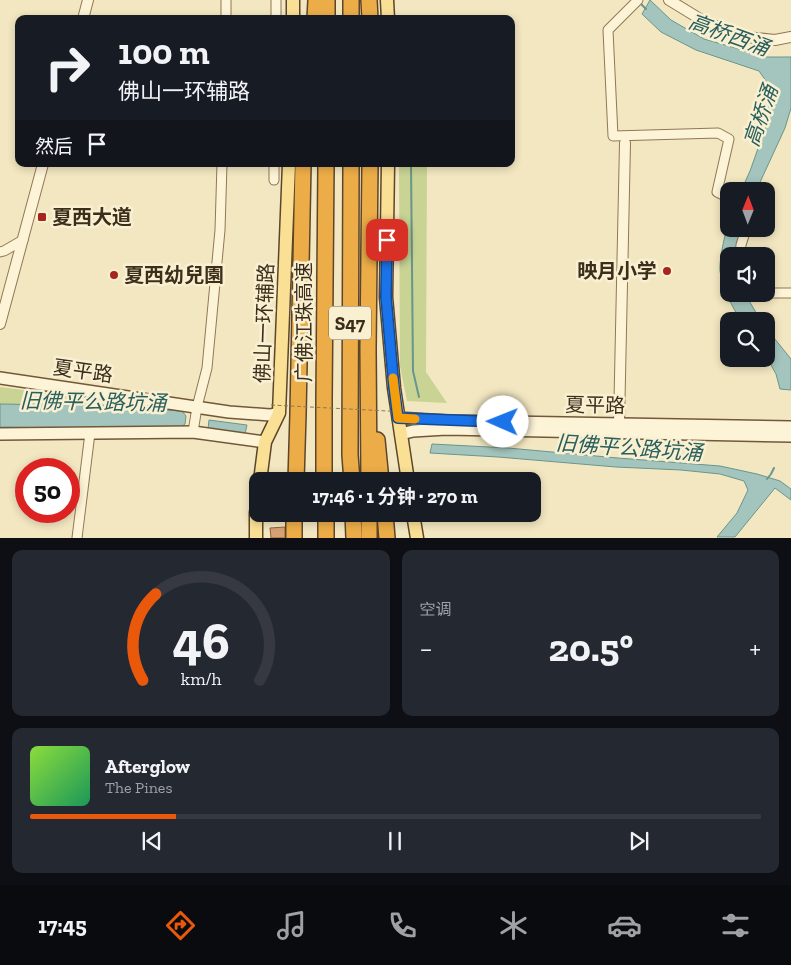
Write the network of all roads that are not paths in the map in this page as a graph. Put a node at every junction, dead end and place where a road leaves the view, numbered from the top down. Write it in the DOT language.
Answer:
graph roads {
  1 [pos="88,0"];
  2 [pos="226,0"];
  3 [pos="276,0"];
  4 [pos="294,0"];
  5 [pos="316,0"];
  6 [pos="327,0"];
  7 [pos="351,0"];
  8 [pos="370,0"];
  9 [pos="388,0"];
  10 [pos="668,0"];
  11 [pos="637,1"];
  12 [pos="84,15"];
  13 [pos="226,15"];
  14 [pos="276,15"];
  15 [pos="293,15"];
  16 [pos="315,15"];
  17 [pos="326,15"];
  18 [pos="351,15"];
  19 [pos="370,15"];
  20 [pos="388,15"];
  21 [pos="791,37"];
  22 [pos="625,143"];
  23 [pos="43,167"];
  24 [pos="222,167"];
  25 [pos="274,167"];
  26 [pos="289,167"];
  27 [pos="303,167"];
  28 [pos="315,167"];
  29 [pos="326,167"];
  30 [pos="351,167"];
  31 [pos="370,167"];
  32 [pos="388,167"];
  33 [pos="274,180"];
  34 [pos="720,194"];
  35 [pos="23,240"];
  36 [pos="0,252"];
  37 [pos="775,293"];
  38 [pos="791,293"];
  39 [pos="0,324"];
  40 [pos="368,349"];
  41 [pos="0,378"];
  42 [pos="197,407"];
  43 [pos="275,409"];
  44 [pos="403,415"];
  45 [pos="619,424"];
  46 [pos="791,427"];
  47 [pos="324,431"];
  48 [pos="193,432"];
  49 [pos="90,433"];
  50 [pos="0,434"];
  51 [pos="401,434"];
  52 [pos="791,436"];
  53 [pos="265,442"];
  54 [pos="261,472"];
  55 [pos="296,472"];
  56 [pos="324,472"];
  57 [pos="351,472"];
  58 [pos="369,472"];
  59 [pos="380,472"];
  60 [pos="407,472"];
  61 [pos="256,522"];
  62 [pos="294,522"];
  63 [pos="326,522"];
  64 [pos="353,522"];
  65 [pos="369,522"];
  66 [pos="386,522"];
  67 [pos="414,522"];
  68 [pos="77,535"];
  69 [pos="256,538"];
  70 [pos="294,538"];
  71 [pos="326,538"];
  72 [pos="354,538"];
  73 [pos="369,538"];
  74 [pos="387,538"];
  75 [pos="417,538"];
  1 -- 12 [label="street"];
  2 -- 13 [label="street"];
  3 -- 14 [label="street"];
  4 -- 15 [label="main road"];
  5 -- 16 [label="highway"];
  6 -- 17 [label="highway"];
  7 -- 18 [label="highway"];
  8 -- 19 [label="highway"];
  9 -- 20 [label="main road"];
  10 -- 21 [label="street"];
  11 -- 34 [label="street"];
  22 -- 45 [label="street"];
  23 -- 35 [label="street"];
  24 -- 42 [label="street"];
  25 -- 33 [label="street"];
  26 -- 43 [label="main road, 佛山一环辅路"];
  27 -- 55 [label="highway"];
  28 -- 47 [label="highway"];
  29 -- 47 [label="highway, 广佛江珠高速 / S47"];
  30 -- 57 [label="highway, S47"];
  31 -- 40 [label="highway"];
  32 -- 44 [label="main road"];
  35 -- 36 [label="street"];
  35 -- 39 [label="street"];
  37 -- 38 [label="street"];
  40 -- 58 [label="highway"];
  40 -- 59 [label="highway"];
  41 -- 42 [label="main road, 夏平路"];
  42 -- 43 [label="main road, 夏平路"];
  42 -- 48 [label="street"];
  43 -- 53 [label="main road, 佛山一环辅路"];
  44 -- 45 [label="main road, 夏平路"];
  44 -- 51 [label="main road"];
  45 -- 46 [label="main road, 夏平路"];
  47 -- 56 [label="highway, 广佛江珠高速 / S47"];
  48 -- 49 [label="main road"];
  48 -- 53 [label="main road"];
  49 -- 50 [label="main road"];
  49 -- 68 [label="street"];
  51 -- 52 [label="main road, 夏平路"];
  51 -- 60 [label="main road"];
  53 -- 54 [label="main road, 佛山一环辅路"];
  61 -- 69 [label="main road"];
  62 -- 70 [label="highway"];
  63 -- 71 [label="highway"];
  64 -- 72 [label="highway"];
  65 -- 73 [label="highway"];
  66 -- 74 [label="highway"];
  67 -- 75 [label="main road"];
}
